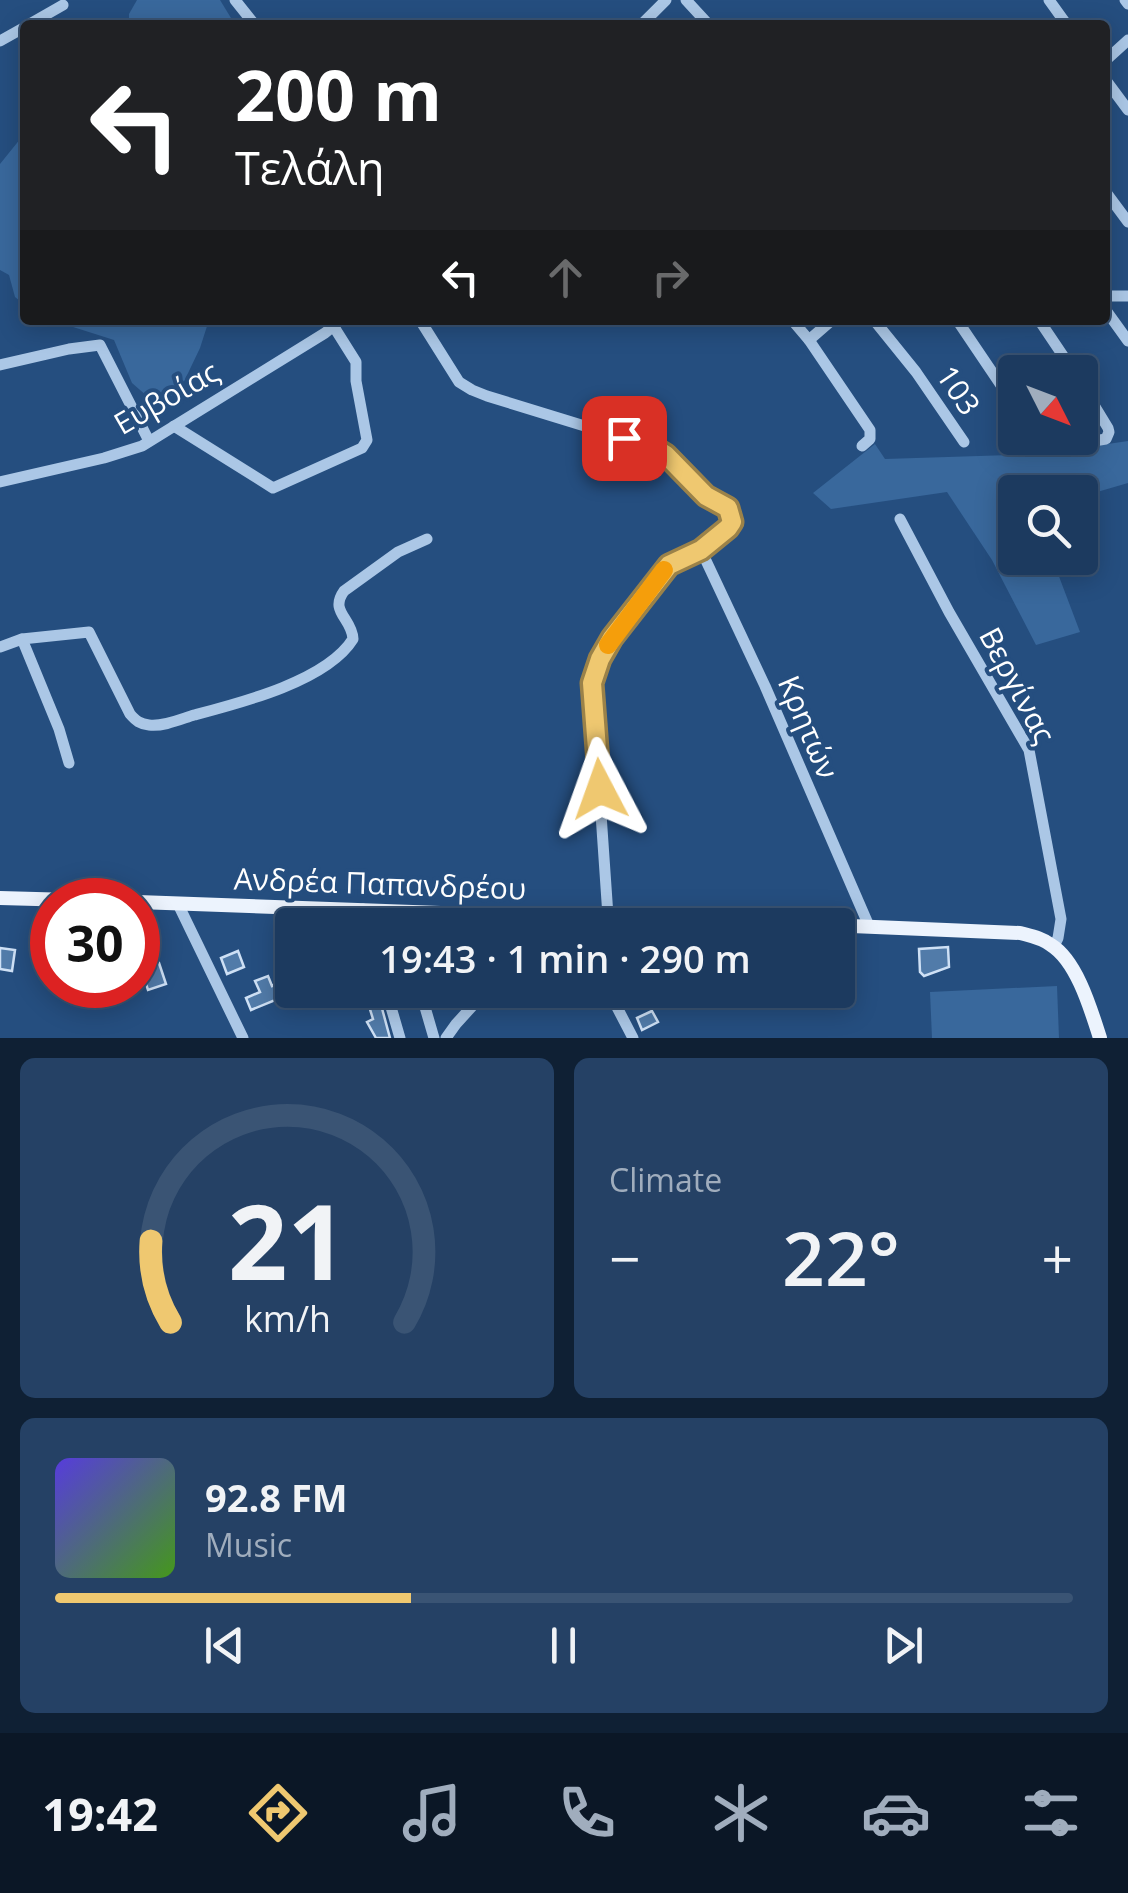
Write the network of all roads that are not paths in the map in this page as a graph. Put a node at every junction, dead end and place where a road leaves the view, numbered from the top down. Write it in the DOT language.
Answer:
graph roads {
  1 [pos="235,0"];
  2 [pos="666,0"];
  3 [pos="686,0"];
  4 [pos="63,5"];
  5 [pos="37,20"];
  6 [pos="251,20"];
  7 [pos="646,20"];
  8 [pos="704,20"];
  9 [pos="1110,86"];
  10 [pos="1128,110"];
  11 [pos="1110,198"];
  12 [pos="1128,222"];
  13 [pos="1110,316"];
  14 [pos="334,325"];
  15 [pos="338,325"];
  16 [pos="423,325"];
  17 [pos="796,325"];
  18 [pos="826,325"];
  19 [pos="878,325"];
  20 [pos="960,325"];
  21 [pos="1041,325"];
  22 [pos="809,340"];
  23 [pos="1128,341"];
  24 [pos="1062,355"];
  25 [pos="0,365"];
  26 [pos="998,381"];
  27 [pos="1098,412"];
  28 [pos="174,426"];
  29 [pos="1098,440"];
  30 [pos="150,441"];
  31 [pos="964,442"];
  32 [pos="862,446"];
  33 [pos="0,482"];
  34 [pos="900,520"];
  35 [pos="426,538"];
  36 [pos="701,550"];
  37 [pos="22,639"];
  38 [pos="0,647"];
  39 [pos="69,764"];
  40 [pos="0,898"];
  41 [pos="30,899"];
  42 [pos="160,903"];
  43 [pos="178,904"];
  44 [pos="325,908"];
  45 [pos="607,908"];
  46 [pos="855,926"];
  47 [pos="868,926"];
  48 [pos="1054,946"];
  49 [pos="391,1008"];
  50 [pos="425,1008"];
  51 [pos="471,1008"];
  52 [pos="617,1008"];
  53 [pos="242,1038"];
  54 [pos="400,1038"];
  55 [pos="434,1038"];
  56 [pos="446,1038"];
  57 [pos="633,1038"];
  58 [pos="1100,1038"];
  1 -- 6 [label="street"];
  2 -- 7 [label="street"];
  3 -- 8 [label="street"];
  4 -- 5 [label="street"];
  9 -- 10 [label="street"];
  11 -- 12 [label="street"];
  13 -- 23 [label="street"];
  14 -- 28 [label="street, Ευβοίας"];
  15 -- 28 [label="street"];
  16 -- 36 [label="street"];
  17 -- 22 [label="street"];
  18 -- 22 [label="street"];
  19 -- 31 [label="street, 103"];
  20 -- 26 [label="street"];
  21 -- 24 [label="street"];
  22 -- 32 [label="street"];
  25 -- 30 [label="street"];
  27 -- 29 [label="street"];
  28 -- 30 [label="street, Ευβοίας"];
  30 -- 33 [label="street, Ευβοίας"];
  34 -- 48 [label="street, Βεργίνας"];
  35 -- 37 [label="street"];
  36 -- 45 [label="street"];
  36 -- 47 [label="street, Κρητών"];
  37 -- 38 [label="street"];
  37 -- 39 [label="street"];
  40 -- 41 [label="main road"];
  42 -- 43 [label="main road, Ανδρέα Παπανδρέου"];
  43 -- 44 [label="main road, Ανδρέα Παπανδρέου"];
  43 -- 53 [label="street"];
  46 -- 47 [label="main road, Ανδρέα Παπανδρέου"];
  47 -- 48 [label="main road, Ανδρέα Παπανδρέου"];
  48 -- 58 [label="main road"];
  49 -- 54 [label="street"];
  50 -- 55 [label="street"];
  51 -- 56 [label="street"];
  52 -- 57 [label="street"];
}
